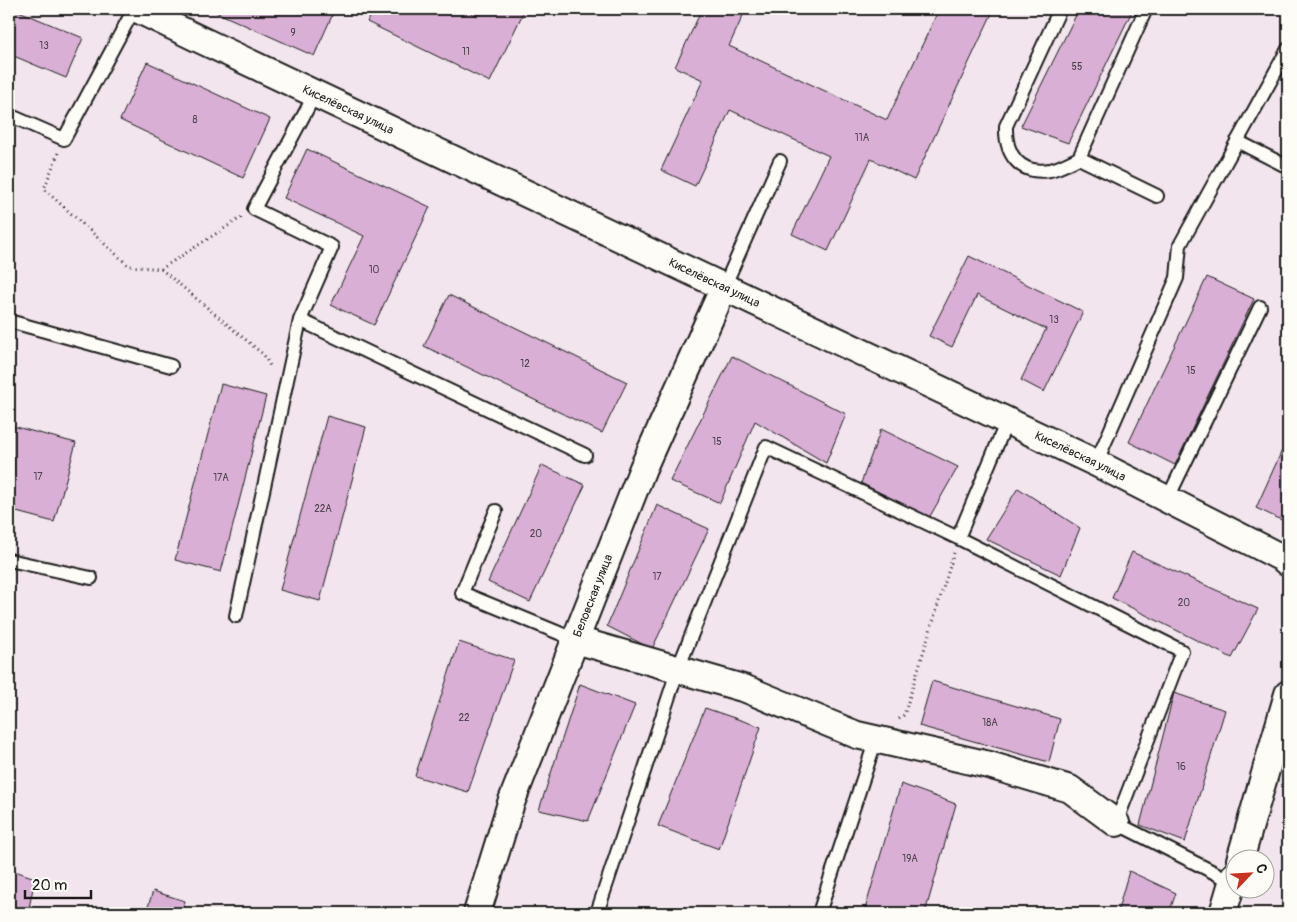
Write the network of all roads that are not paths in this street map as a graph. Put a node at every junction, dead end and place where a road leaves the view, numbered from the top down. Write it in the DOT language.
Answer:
graph roads {
  1 [pos="136,9"];
  2 [pos="1060,9"];
  3 [pos="1146,9"];
  4 [pos="1288,49"];
  5 [pos="314,94"];
  6 [pos="9,115"];
  7 [pos="1238,141"];
  8 [pos="1080,158"];
  9 [pos="780,161"];
  10 [pos="1288,167"];
  11 [pos="1157,196"];
  12 [pos="724,286"];
  13 [pos="1260,307"];
  14 [pos="300,320"];
  15 [pos="9,321"];
  16 [pos="171,366"];
  17 [pos="1007,421"];
  18 [pos="585,455"];
  19 [pos="1096,463"];
  20 [pos="1167,500"];
  21 [pos="496,511"];
  22 [pos="958,538"];
  23 [pos="9,560"];
  24 [pos="1287,561"];
  25 [pos="91,578"];
  26 [pos="236,616"];
  27 [pos="576,640"];
  28 [pos="678,669"];
  29 [pos="1288,694"];
  30 [pos="876,739"];
  31 [pos="1116,823"];
  32 [pos="1243,850"];
  33 [pos="1224,868"];
  34 [pos="1227,900"];
  35 [pos="477,913"];
  36 [pos="598,913"];
  37 [pos="819,913"];
  38 [pos="1223,913"];
  1 -- 5 [label="street, Киселёвская улица"];
  1 -- 6 [label="lane"];
  2 -- 8 [label="lane"];
  3 -- 8 [label="lane"];
  4 -- 7 [label="lane"];
  5 -- 12 [label="street, Киселёвская улица"];
  5 -- 14 [label="lane"];
  7 -- 10 [label="lane"];
  7 -- 19 [label="lane"];
  8 -- 11 [label="lane"];
  9 -- 12 [label="lane"];
  12 -- 17 [label="street, Киселёвская улица"];
  12 -- 27 [label="street, Беловская улица"];
  13 -- 20 [label="lane"];
  14 -- 18 [label="lane"];
  14 -- 26 [label="lane"];
  15 -- 16 [label="lane"];
  17 -- 19 [label="street, Киселёвская улица"];
  17 -- 22 [label="lane"];
  19 -- 20 [label="street, Киселёвская улица"];
  20 -- 24 [label="street, Киселёвская улица"];
  21 -- 27 [label="lane"];
  22 -- 28 [label="lane"];
  22 -- 31 [label="lane"];
  23 -- 25 [label="lane"];
  27 -- 28 [label="street"];
  27 -- 35 [label="street, Беловская улица"];
  28 -- 30 [label="street"];
  28 -- 36 [label="lane"];
  29 -- 32 [label="street"];
  30 -- 31 [label="street"];
  30 -- 37 [label="lane"];
  31 -- 33 [label="lane"];
  34 -- 38 [label="street"];
}
